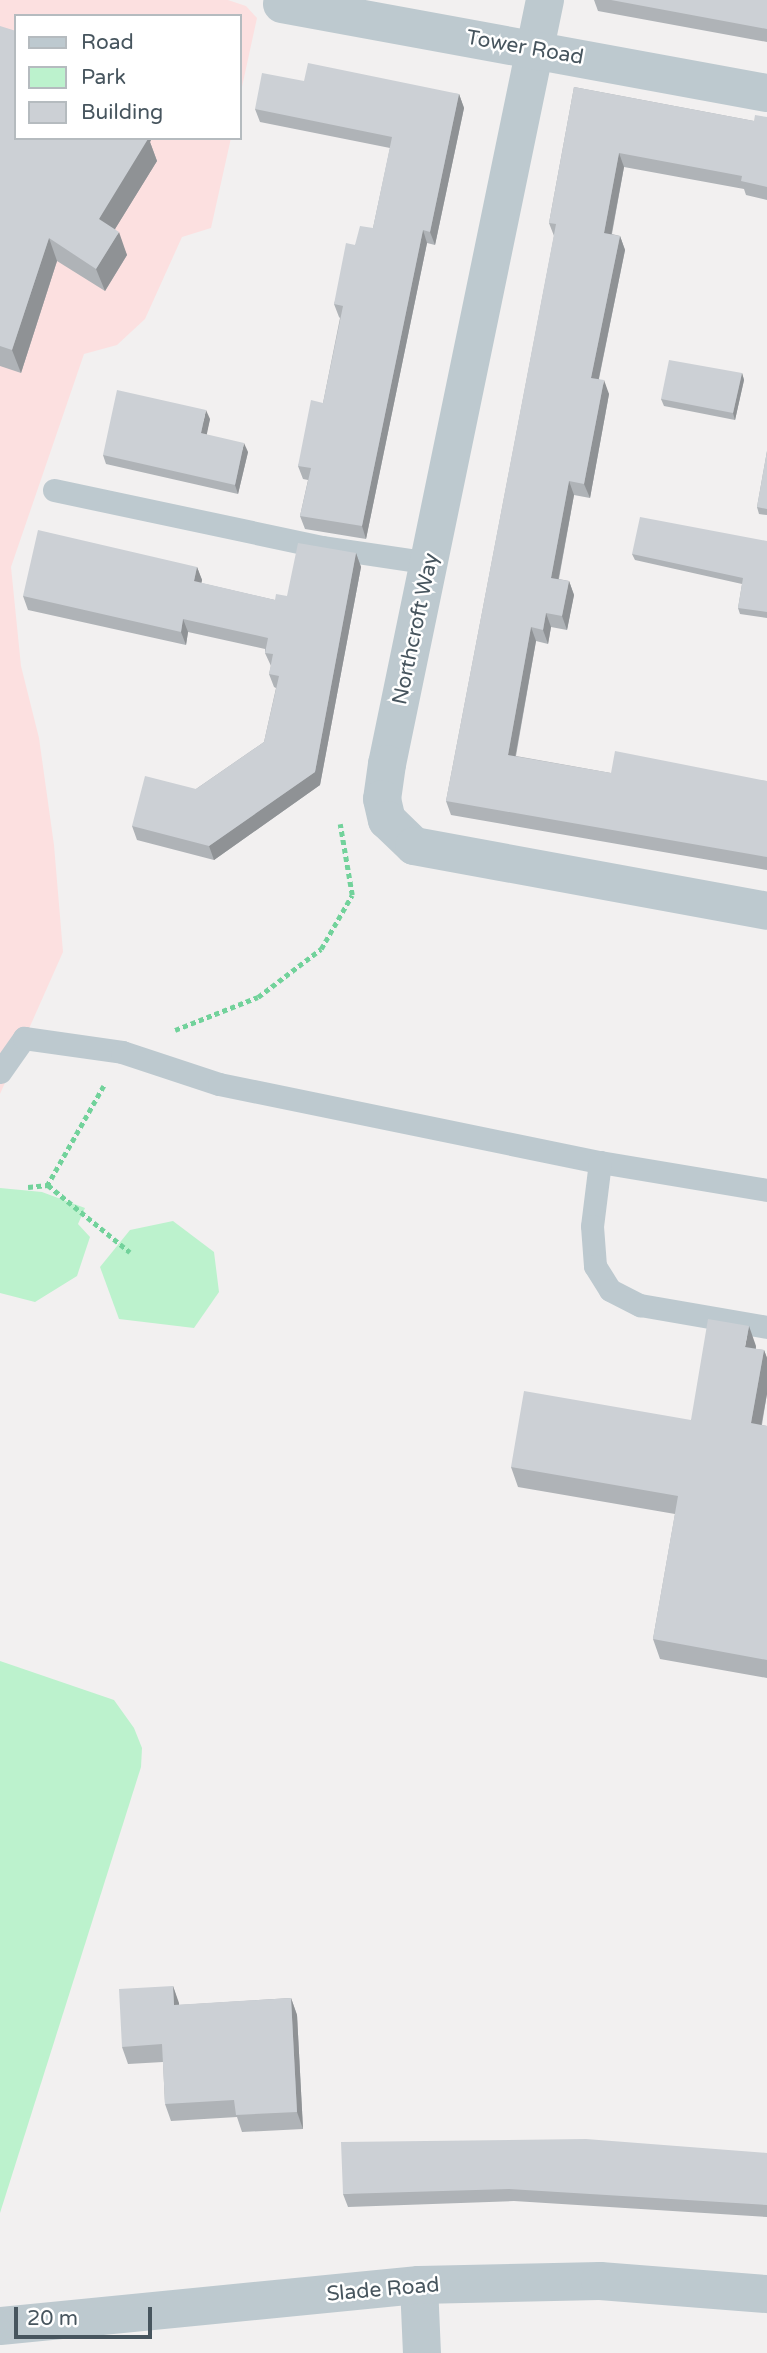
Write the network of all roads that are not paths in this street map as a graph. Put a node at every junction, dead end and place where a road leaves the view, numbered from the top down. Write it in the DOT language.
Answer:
graph roads {
  1 [pos="545,0"];
  2 [pos="282,4"];
  3 [pos="535,50"];
  4 [pos="767,93"];
  5 [pos="54,490"];
  6 [pos="429,563"];
  7 [pos="767,911"];
  8 [pos="0,1072"];
  9 [pos="600,1162"];
  10 [pos="767,1190"];
  11 [pos="767,1327"];
  12 [pos="419,2285"];
  13 [pos="767,2294"];
  14 [pos="0,2326"];
  15 [pos="422,2353"];
  1 -- 3 [label="street, Northcroft Way"];
  2 -- 3 [label="street, Tower Road"];
  3 -- 4 [label="street, Tower Road"];
  3 -- 6 [label="street, Northcroft Way"];
  5 -- 6 [label="lane"];
  6 -- 7 [label="street, Northcroft Way"];
  8 -- 9 [label="lane"];
  9 -- 10 [label="lane"];
  9 -- 11 [label="lane"];
  12 -- 13 [label="street, Slade Road"];
  12 -- 14 [label="street, Slade Road"];
  12 -- 15 [label="street"];
}
